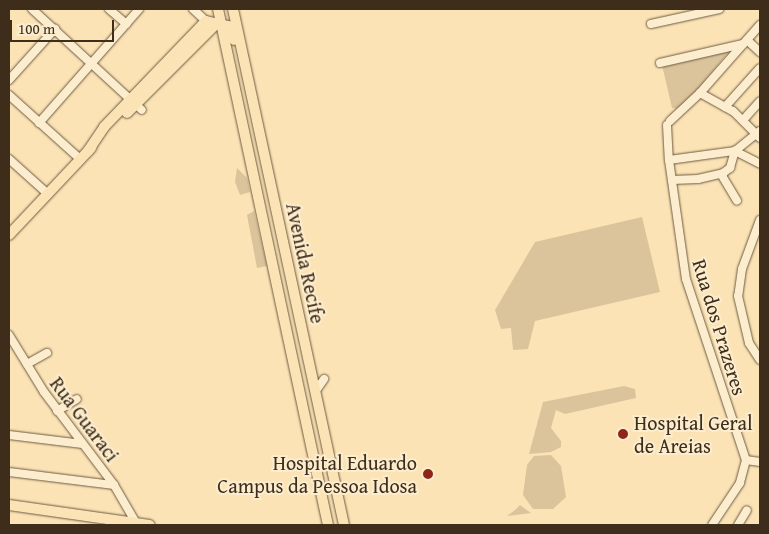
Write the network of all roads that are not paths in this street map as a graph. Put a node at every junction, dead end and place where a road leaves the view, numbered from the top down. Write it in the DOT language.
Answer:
graph roads {
  1 [pos="32,9"];
  2 [pos="109,9"];
  3 [pos="140,9"];
  4 [pos="193,9"];
  5 [pos="218,9"];
  6 [pos="233,9"];
  7 [pos="718,9"];
  8 [pos="214,23"];
  9 [pos="126,24"];
  10 [pos="651,24"];
  11 [pos="760,25"];
  12 [pos="55,29"];
  13 [pos="203,37"];
  14 [pos="224,42"];
  15 [pos="745,42"];
  16 [pos="760,52"];
  17 [pos="92,62"];
  18 [pos="660,63"];
  19 [pos="760,68"];
  20 [pos="9,80"];
  21 [pos="700,93"];
  22 [pos="9,95"];
  23 [pos="760,101"];
  24 [pos="140,103"];
  25 [pos="725,106"];
  26 [pos="744,120"];
  27 [pos="39,122"];
  28 [pos="259,127"];
  29 [pos="759,134"];
  30 [pos="735,151"];
  31 [pos="9,159"];
  32 [pos="80,159"];
  33 [pos="669,160"];
  34 [pos="760,164"];
  35 [pos="721,174"];
  36 [pos="672,180"];
  37 [pos="48,194"];
  38 [pos="737,201"];
  39 [pos="760,220"];
  40 [pos="10,232"];
  41 [pos="9,334"];
  42 [pos="12,347"];
  43 [pos="47,353"];
  44 [pos="760,360"];
  45 [pos="27,364"];
  46 [pos="324,379"];
  47 [pos="316,392"];
  48 [pos="77,399"];
  49 [pos="57,411"];
  50 [pos="9,435"];
  51 [pos="82,444"];
  52 [pos="746,460"];
  53 [pos="760,462"];
  54 [pos="9,472"];
  55 [pos="114,485"];
  56 [pos="9,506"];
  57 [pos="747,510"];
  58 [pos="136,523"];
  59 [pos="150,525"];
  60 [pos="328,525"];
  61 [pos="344,525"];
  62 [pos="712,525"];
  63 [pos="738,525"];
  1 -- 12 [label="street"];
  2 -- 9 [label="street"];
  3 -- 9 [label="street"];
  4 -- 8 [label="street"];
  5 -- 8 [label="main road, Avenida Recife"];
  6 -- 28 [label="main road, Avenida Recife"];
  7 -- 10 [label="street"];
  8 -- 13 [label="main road"];
  8 -- 14 [label="main road, Avenida Recife"];
  8 -- 24 [label="main road"];
  8 -- 28 [label="main road"];
  9 -- 17 [label="street"];
  11 -- 15 [label="street"];
  12 -- 17 [label="street"];
  12 -- 20 [label="street"];
  13 -- 14 [label="main road"];
  13 -- 24 [label="main road"];
  14 -- 60 [label="main road, Avenida Recife"];
  15 -- 16 [label="street"];
  15 -- 18 [label="street"];
  15 -- 21 [label="street"];
  17 -- 24 [label="street"];
  17 -- 27 [label="street"];
  19 -- 25 [label="street"];
  21 -- 25 [label="street"];
  21 -- 33 [label="street, Rua dos Prazeres"];
  22 -- 27 [label="street"];
  23 -- 26 [label="street"];
  24 -- 32 [label="main road"];
  25 -- 26 [label="street"];
  26 -- 29 [label="street"];
  27 -- 32 [label="street"];
  28 -- 47 [label="main road, Avenida Recife"];
  29 -- 30 [label="street"];
  30 -- 33 [label="street"];
  30 -- 34 [label="street"];
  30 -- 35 [label="street"];
  31 -- 37 [label="street"];
  32 -- 37 [label="main road"];
  33 -- 36 [label="street, Rua dos Prazeres"];
  35 -- 36 [label="street"];
  35 -- 38 [label="street"];
  36 -- 52 [label="street, Rua dos Prazeres"];
  37 -- 40 [label="main road"];
  39 -- 44 [label="street"];
  41 -- 42 [label="street, Rua Guaraci"];
  42 -- 45 [label="street, Rua Guaraci"];
  43 -- 45 [label="street"];
  45 -- 49 [label="street, Rua Guaraci"];
  46 -- 47 [label="street"];
  47 -- 61 [label="main road, Avenida Recife"];
  48 -- 49 [label="street"];
  49 -- 51 [label="street, Rua Guaraci"];
  50 -- 51 [label="street"];
  51 -- 55 [label="street, Rua Guaraci"];
  52 -- 53 [label="street"];
  52 -- 62 [label="street"];
  54 -- 55 [label="street"];
  55 -- 58 [label="street, Rua Guaraci"];
  56 -- 58 [label="main road"];
  57 -- 63 [label="street"];
  58 -- 59 [label="main road"];
}
